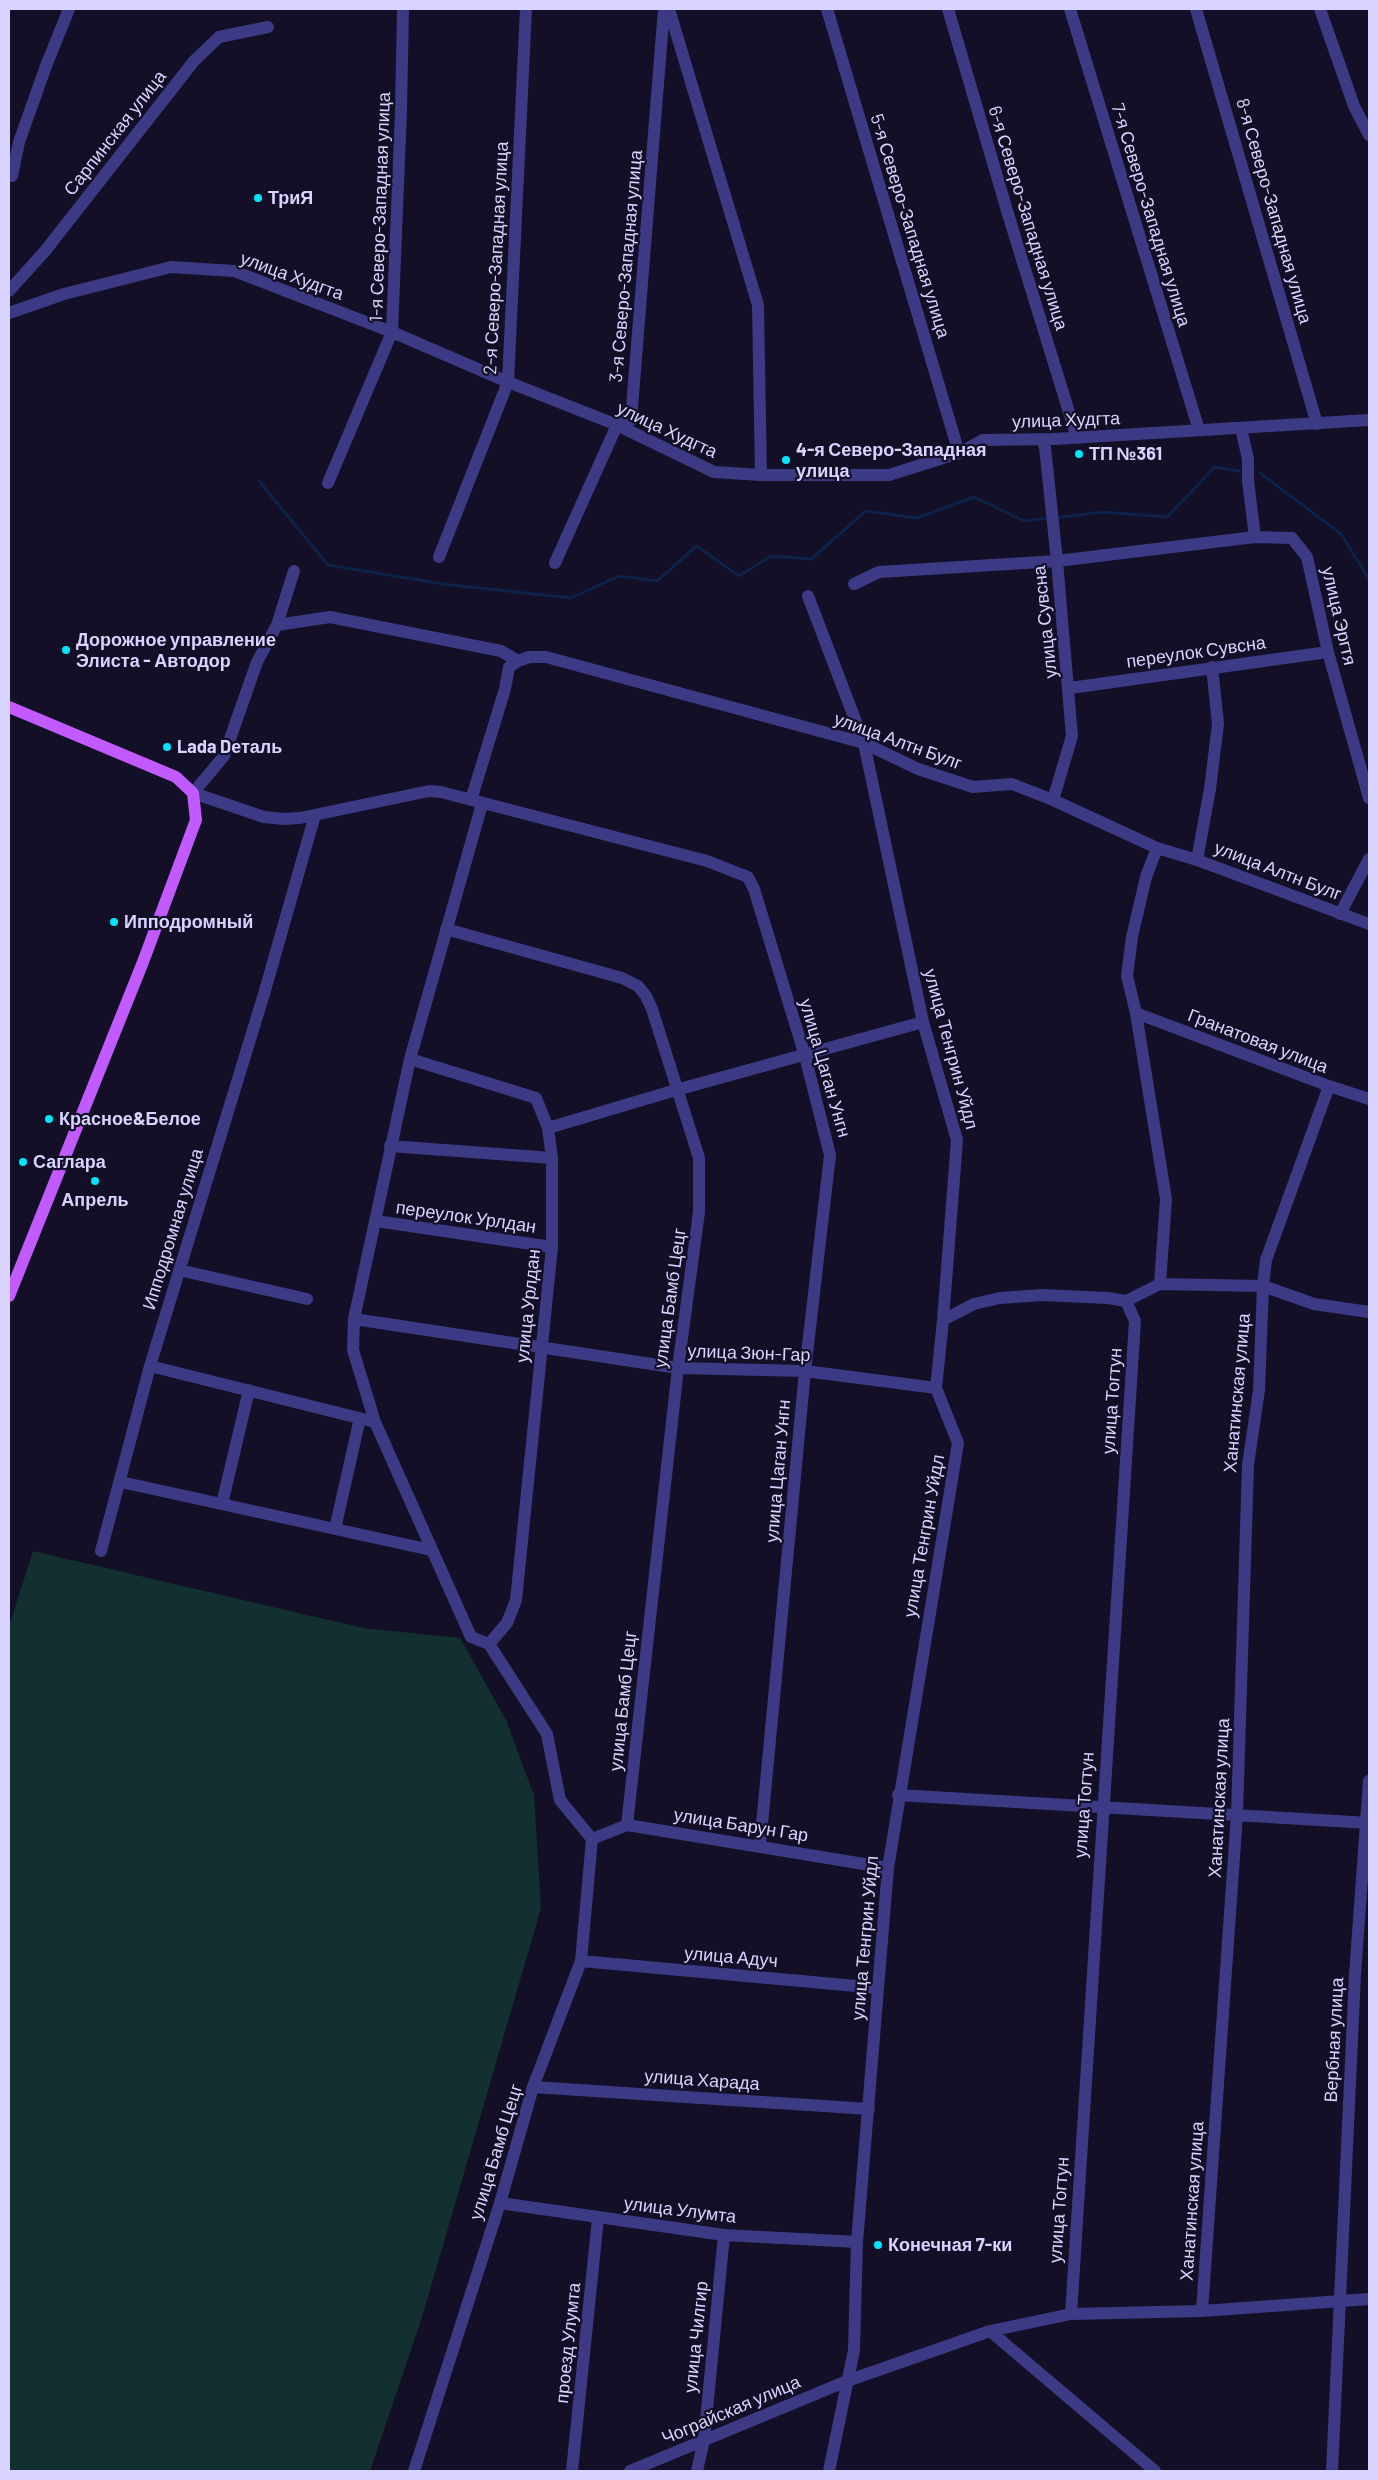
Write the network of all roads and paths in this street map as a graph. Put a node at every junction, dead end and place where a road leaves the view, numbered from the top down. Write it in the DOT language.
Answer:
graph roads {
  1 [pos="69,9"];
  2 [pos="402,9"];
  3 [pos="526,9"];
  4 [pos="664,9"];
  5 [pos="669,9"];
  6 [pos="827,9"];
  7 [pos="948,9"];
  8 [pos="1070,9"];
  9 [pos="1196,9"];
  10 [pos="1320,9"];
  11 [pos="268,27"];
  12 [pos="1369,135"];
  13 [pos="12,176"];
  14 [pos="9,291"];
  15 [pos="9,313"];
  16 [pos="392,332"];
  17 [pos="508,382"];
  18 [pos="1369,420"];
  19 [pos="1317,424"];
  20 [pos="617,425"];
  21 [pos="1240,428"];
  22 [pos="1199,430"];
  23 [pos="1077,438"];
  24 [pos="1042,439"];
  25 [pos="959,453"];
  26 [pos="761,475"];
  27 [pos="328,483"];
  28 [pos="1255,537"];
  29 [pos="439,556"];
  30 [pos="1057,561"];
  31 [pos="555,562"];
  32 [pos="294,571"];
  33 [pos="854,584"];
  34 [pos="808,596"];
  35 [pos="277,625"];
  36 [pos="1328,652"];
  37 [pos="518,660"];
  38 [pos="1212,667"];
  39 [pos="1070,688"];
  40 [pos="9,707"];
  41 [pos="864,744"];
  42 [pos="193,794"];
  43 [pos="1369,798"];
  44 [pos="1053,800"];
  45 [pos="476,802"];
  46 [pos="315,815"];
  47 [pos="1157,848"];
  48 [pos="1369,859"];
  49 [pos="1197,860"];
  50 [pos="1340,914"];
  51 [pos="1369,924"];
  52 [pos="446,929"];
  53 [pos="1136,1013"];
  54 [pos="923,1022"];
  55 [pos="805,1056"];
  56 [pos="410,1058"];
  57 [pos="1329,1086"];
  58 [pos="676,1090"];
  59 [pos="1369,1099"];
  60 [pos="548,1128"];
  61 [pos="390,1146"];
  62 [pos="552,1158"];
  63 [pos="376,1221"];
  64 [pos="552,1246"];
  65 [pos="179,1270"];
  66 [pos="1160,1284"];
  67 [pos="1263,1286"];
  68 [pos="9,1296"];
  69 [pos="307,1299"];
  70 [pos="1126,1301"];
  71 [pos="1369,1312"];
  72 [pos="354,1319"];
  73 [pos="944,1320"];
  74 [pos="541,1348"];
  75 [pos="150,1366"];
  76 [pos="678,1368"];
  77 [pos="805,1372"];
  78 [pos="936,1388"];
  79 [pos="249,1390"];
  80 [pos="360,1418"];
  81 [pos="375,1422"];
  82 [pos="121,1482"];
  83 [pos="222,1504"];
  84 [pos="335,1529"];
  85 [pos="101,1550"];
  86 [pos="431,1550"];
  87 [pos="489,1644"];
  88 [pos="1369,1781"];
  89 [pos="898,1795"];
  90 [pos="1102,1808"];
  91 [pos="1237,1814"];
  92 [pos="1368,1823"];
  93 [pos="627,1825"];
  94 [pos="592,1839"];
  95 [pos="760,1845"];
  96 [pos="888,1868"];
  97 [pos="580,1961"];
  98 [pos="878,1988"];
  99 [pos="533,2086"];
  100 [pos="869,2108"];
  101 [pos="500,2204"];
  102 [pos="598,2218"];
  103 [pos="724,2235"];
  104 [pos="858,2242"];
  105 [pos="1369,2298"];
  106 [pos="1339,2301"];
  107 [pos="1202,2311"];
  108 [pos="1070,2314"];
  109 [pos="990,2332"];
  110 [pos="847,2381"];
  111 [pos="704,2440"];
  112 [pos="414,2471"];
  113 [pos="572,2471"];
  114 [pos="630,2471"];
  115 [pos="697,2471"];
  116 [pos="829,2471"];
  117 [pos="1155,2471"];
  118 [pos="1332,2471"];
  1 -- 13 [label="street"];
  2 -- 16 [label="street, 1-я Северо-Западная улица"];
  3 -- 17 [label="street, 2-я Северо-Западная улица"];
  4 -- 20 [label="street, 3-я Северо-Западная улица"];
  5 -- 26 [label="street"];
  6 -- 25 [label="street, 5-я Северо-Западная улица"];
  7 -- 23 [label="street, 6-я Северо-Западная улица"];
  8 -- 22 [label="street, 7-я Северо-Западная улица"];
  9 -- 19 [label="street, 8-я Северо-Западная улица"];
  10 -- 12 [label="street"];
  11 -- 14 [label="street, Сарпинская улица"];
  15 -- 16 [label="street, улица Худгта"];
  16 -- 17 [label="street, улица Худгта"];
  16 -- 27 [label="street, 1-я Северо-Западная улица"];
  17 -- 20 [label="street, улица Худгта"];
  17 -- 29 [label="street, 2-я Северо-Западная улица"];
  18 -- 19 [label="street, улица Худгта"];
  19 -- 21 [label="street, улица Худгта"];
  20 -- 26 [label="street, улица Худгта"];
  20 -- 31 [label="street, 3-я Северо-Западная улица"];
  21 -- 22 [label="street, улица Худгта"];
  21 -- 28 [label="street"];
  22 -- 23 [label="street, улица Худгта"];
  23 -- 24 [label="street, улица Худгта"];
  24 -- 25 [label="street, улица Худгта"];
  24 -- 30 [label="street, улица Сувсна"];
  25 -- 26 [label="street, улица Худгта"];
  28 -- 30 [label="street"];
  28 -- 36 [label="street, улица Эргтя"];
  30 -- 33 [label="street"];
  30 -- 39 [label="street, улица Сувсна"];
  32 -- 35 [label="street"];
  34 -- 41 [label="street, улица Тенгрин Уйдл"];
  35 -- 37 [label="street"];
  35 -- 42 [label="street"];
  36 -- 38 [label="street, переулок Сувсна"];
  36 -- 43 [label="street, улица Эргтя"];
  37 -- 41 [label="street, улица Алтн Булг"];
  37 -- 45 [label="street"];
  38 -- 39 [label="street, переулок Сувсна"];
  38 -- 49 [label="street"];
  39 -- 44 [label="street, улица Сувсна"];
  40 -- 42 [label="main road"];
  41 -- 44 [label="street, улица Алтн Булг"];
  41 -- 54 [label="street, улица Тенгрин Уйдл"];
  42 -- 46 [label="street, улица Цаган Унгн"];
  42 -- 68 [label="main road"];
  44 -- 47 [label="street, улица Алтн Булг"];
  45 -- 46 [label="street, улица Цаган Унгн"];
  45 -- 52 [label="street"];
  45 -- 55 [label="street, улица Цаган Унгн"];
  46 -- 65 [label="street, Ипподромная улица"];
  47 -- 49 [label="street, улица Алтн Булг"];
  47 -- 53 [label="street"];
  48 -- 50 [label="street"];
  49 -- 50 [label="street, улица Алтн Булг"];
  50 -- 51 [label="street, улица Алтн Булг"];
  52 -- 56 [label="street"];
  52 -- 58 [label="street, улица Бамб Цецг"];
  53 -- 57 [label="street, Гранатовая улица"];
  53 -- 66 [label="street"];
  54 -- 55 [label="street"];
  54 -- 73 [label="street, улица Тенгрин Уйдл"];
  55 -- 58 [label="street"];
  55 -- 77 [label="street, улица Цаган Унгн"];
  56 -- 60 [label="street, улица Урлдан"];
  56 -- 61 [label="street"];
  57 -- 59 [label="street, Гранатовая улица"];
  57 -- 67 [label="street, Ханатинская улица"];
  58 -- 60 [label="street"];
  58 -- 76 [label="street, улица Бамб Цецг"];
  60 -- 62 [label="street, улица Урлдан"];
  61 -- 62 [label="street"];
  61 -- 63 [label="street"];
  62 -- 64 [label="street, улица Урлдан"];
  63 -- 64 [label="street, переулок Урлдан"];
  63 -- 72 [label="street"];
  64 -- 74 [label="street, улица Урлдан"];
  65 -- 69 [label="street"];
  65 -- 75 [label="street, Ипподромная улица"];
  66 -- 67 [label="street"];
  66 -- 70 [label="street"];
  67 -- 71 [label="street"];
  67 -- 91 [label="street, Ханатинская улица"];
  70 -- 73 [label="street"];
  70 -- 90 [label="street, улица Тогтун"];
  72 -- 74 [label="street, улица Зюн-Гар"];
  72 -- 81 [label="street"];
  73 -- 78 [label="street, улица Тенгрин Уйдл"];
  74 -- 76 [label="street, улица Зюн-Гар"];
  74 -- 87 [label="street, улица Урлдан"];
  75 -- 79 [label="street"];
  75 -- 82 [label="street, Ипподромная улица"];
  76 -- 77 [label="street, улица Зюн-Гар"];
  76 -- 93 [label="street, улица Бамб Цецг"];
  77 -- 78 [label="street, улица Зюн-Гар"];
  77 -- 95 [label="street, улица Цаган Унгн"];
  78 -- 89 [label="street, улица Тенгрин Уйдл"];
  79 -- 80 [label="street"];
  79 -- 83 [label="street"];
  80 -- 81 [label="street"];
  80 -- 84 [label="street"];
  81 -- 86 [label="street"];
  82 -- 83 [label="street"];
  82 -- 85 [label="street, Ипподромная улица"];
  83 -- 84 [label="street"];
  84 -- 86 [label="street"];
  86 -- 87 [label="street"];
  87 -- 94 [label="street"];
  88 -- 92 [label="street, Вербная улица"];
  89 -- 90 [label="street"];
  89 -- 96 [label="street, улица Тенгрин Уйдл"];
  90 -- 91 [label="street"];
  90 -- 108 [label="street, улица Тогтун"];
  91 -- 92 [label="street"];
  91 -- 107 [label="street, Ханатинская улица"];
  92 -- 106 [label="street, Вербная улица"];
  93 -- 94 [label="street"];
  93 -- 95 [label="street, улица Барун Гар"];
  94 -- 97 [label="street, улица Бамб Цецг"];
  95 -- 96 [label="street, улица Барун Гар"];
  96 -- 98 [label="street, улица Тенгрин Уйдл"];
  97 -- 98 [label="street, улица Адуч"];
  97 -- 99 [label="street, улица Бамб Цецг"];
  98 -- 100 [label="street, улица Тенгрин Уйдл"];
  99 -- 100 [label="street, улица Харада"];
  99 -- 101 [label="street, улица Бамб Цецг"];
  100 -- 104 [label="street, улица Тенгрин Уйдл"];
  101 -- 102 [label="street, улица Улумта"];
  101 -- 112 [label="street, улица Бамб Цецг"];
  102 -- 103 [label="street, улица Улумта"];
  102 -- 113 [label="street, проезд Улумта"];
  103 -- 104 [label="street, улица Улумта"];
  103 -- 111 [label="street, улица Чилгир"];
  104 -- 110 [label="street, улица Тенгрин Уйдл"];
  105 -- 106 [label="street, Чограйская улица"];
  106 -- 107 [label="street, Чограйская улица"];
  106 -- 118 [label="street, Вербная улица"];
  107 -- 108 [label="street, Чограйская улица"];
  108 -- 109 [label="street, Чограйская улица"];
  109 -- 110 [label="street, Чограйская улица"];
  109 -- 117 [label="street"];
  110 -- 111 [label="street, Чограйская улица"];
  110 -- 116 [label="street, улица Тенгрин Уйдл"];
  111 -- 114 [label="street, Чограйская улица"];
  111 -- 115 [label="street, улица Чилгир"];
}
